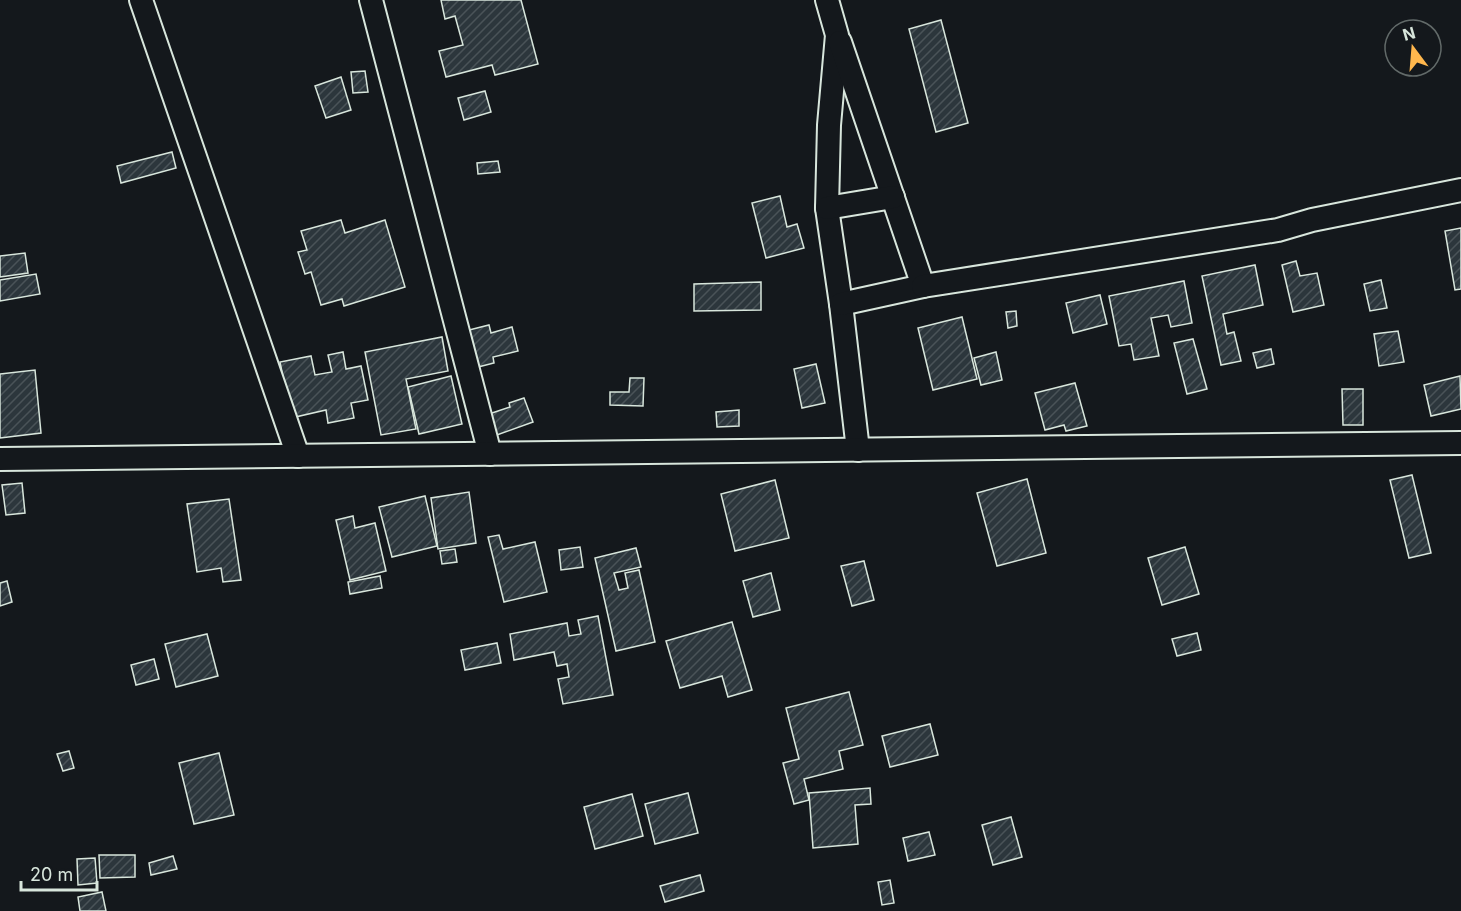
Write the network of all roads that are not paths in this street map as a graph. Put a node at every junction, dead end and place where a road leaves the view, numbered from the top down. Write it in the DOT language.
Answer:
graph roads {
  1 [pos="141,0"];
  2 [pos="371,0"];
  3 [pos="827,0"];
  4 [pos="837,35"];
  5 [pos="1461,190"];
  6 [pos="892,197"];
  7 [pos="827,208"];
  8 [pos="923,286"];
  9 [pos="841,304"];
  10 [pos="1461,443"];
  11 [pos="858,450"];
  12 [pos="490,454"];
  13 [pos="298,456"];
  14 [pos="0,459"];
  1 -- 13 [label="street"];
  2 -- 12 [label="street"];
  3 -- 4 [label="street"];
  4 -- 6 [label="street"];
  4 -- 7 [label="street"];
  5 -- 8 [label="street"];
  6 -- 7 [label="street"];
  6 -- 8 [label="street"];
  7 -- 9 [label="street"];
  8 -- 9 [label="street"];
  9 -- 11 [label="street"];
  10 -- 11 [label="street"];
  11 -- 12 [label="street"];
  12 -- 13 [label="street"];
  13 -- 14 [label="street"];
}
